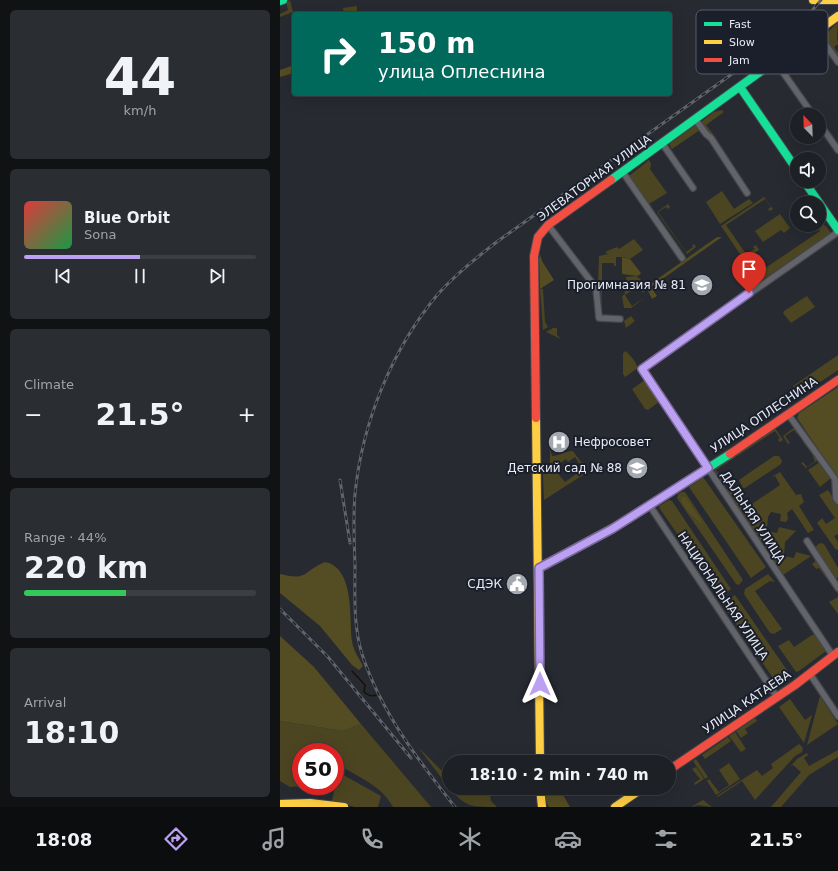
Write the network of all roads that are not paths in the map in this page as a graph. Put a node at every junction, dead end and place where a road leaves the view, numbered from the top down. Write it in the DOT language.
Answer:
graph roads {
  1 [pos="283,0"];
  2 [pos="812,0"];
  3 [pos="838,0"];
  4 [pos="280,1"];
  5 [pos="838,16"];
  6 [pos="828,23"];
  7 [pos="828,48"];
  8 [pos="838,62"];
  9 [pos="758,74"];
  10 [pos="784,74"];
  11 [pos="740,87"];
  12 [pos="808,108"];
  13 [pos="695,119"];
  14 [pos="826,133"];
  15 [pos="662,143"];
  16 [pos="838,150"];
  17 [pos="790,160"];
  18 [pos="622,171"];
  19 [pos="693,188"];
  20 [pos="809,188"];
  21 [pos="747,193"];
  22 [pos="548,224"];
  23 [pos="838,231"];
  24 [pos="682,258"];
  25 [pos="620,319"];
  26 [pos="838,380"];
  27 [pos="788,414"];
  28 [pos="708,468"];
  29 [pos="838,501"];
  30 [pos="650,506"];
  31 [pos="807,541"];
  32 [pos="539,568"];
  33 [pos="838,588"];
  34 [pos="835,654"];
  35 [pos="810,674"];
  36 [pos="777,697"];
  37 [pos="838,716"];
  38 [pos="540,755"];
  39 [pos="676,765"];
  40 [pos="541,795"];
  41 [pos="633,795"];
  42 [pos="280,804"];
  43 [pos="344,807"];
  44 [pos="542,807"];
  45 [pos="615,807"];
  1 -- 4 [label="main road"];
  2 -- 3 [label="main road"];
  5 -- 6 [label="main road, ЭЛЕВАТОРНАЯ УЛИЦА"];
  7 -- 8 [label="street"];
  9 -- 11 [label="main road, ЭЛЕВАТОРНАЯ УЛИЦА"];
  10 -- 12 [label="street"];
  11 -- 13 [label="main road, ЭЛЕВАТОРНАЯ УЛИЦА"];
  11 -- 17 [label="main road"];
  13 -- 15 [label="main road, ЭЛЕВАТОРНАЯ УЛИЦА"];
  13 -- 21 [label="street"];
  14 -- 16 [label="street"];
  15 -- 18 [label="main road, ЭЛЕВАТОРНАЯ УЛИЦА"];
  15 -- 19 [label="street"];
  18 -- 22 [label="main road, ЭЛЕВАТОРНАЯ УЛИЦА"];
  18 -- 24 [label="street"];
  20 -- 23 [label="main road"];
  22 -- 25 [label="street"];
  22 -- 32 [label="main road, ЭЛЕВАТОРНАЯ УЛИЦА"];
  23 -- 28 [label="street, ДАЛЬНЯЯ УЛИЦА"];
  26 -- 27 [label="main road, УЛИЦА ОПЛЕСНИНА"];
  27 -- 28 [label="main road, УЛИЦА ОПЛЕСНИНА"];
  27 -- 29 [label="street"];
  28 -- 30 [label="main road, УЛИЦА ОПЛЕСНИНА"];
  28 -- 34 [label="street, ДАЛЬНЯЯ УЛИЦА"];
  30 -- 32 [label="main road, УЛИЦА ОПЛЕСНИНА"];
  30 -- 36 [label="street, НАЦИОНАЛЬНАЯ УЛИЦА"];
  31 -- 33 [label="street"];
  32 -- 38 [label="main road, ЭЛЕВАТОРНАЯ УЛИЦА"];
  34 -- 35 [label="main road, УЛИЦА КАТАЕВА"];
  35 -- 36 [label="main road, УЛИЦА КАТАЕВА"];
  35 -- 37 [label="street"];
  36 -- 39 [label="main road, УЛИЦА КАТАЕВА"];
  40 -- 44 [label="main road"];
  41 -- 45 [label="main road"];
  42 -- 43 [label="main road"];
}
